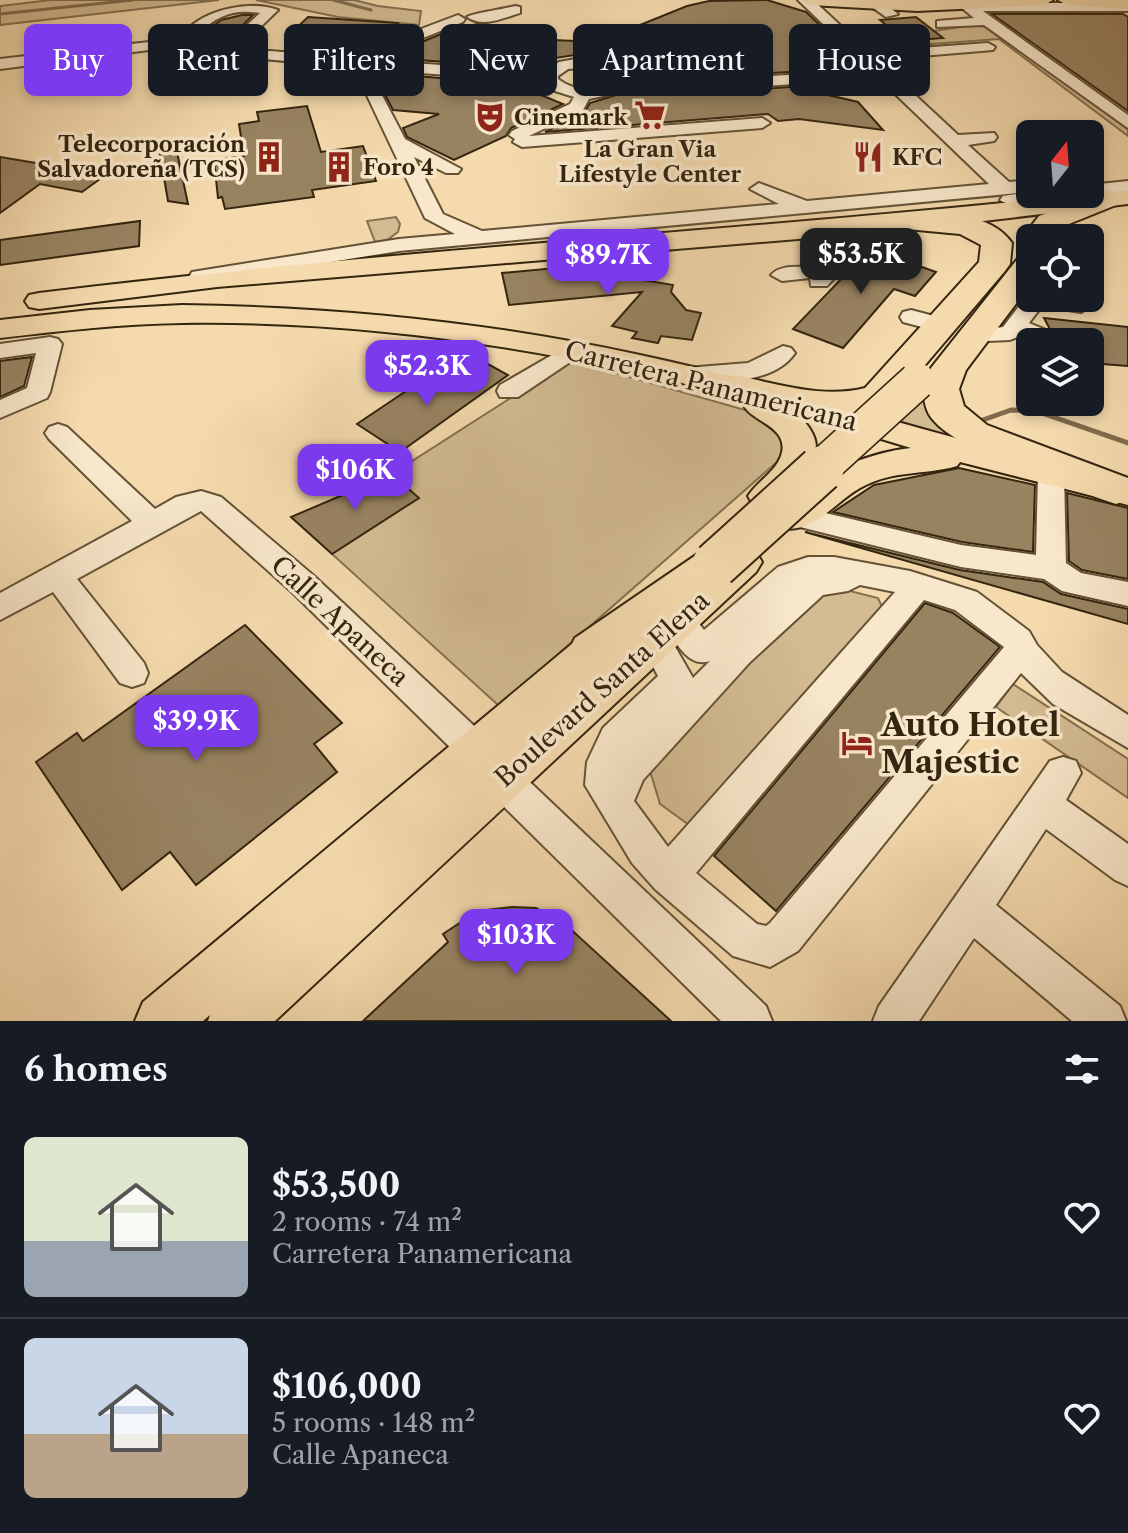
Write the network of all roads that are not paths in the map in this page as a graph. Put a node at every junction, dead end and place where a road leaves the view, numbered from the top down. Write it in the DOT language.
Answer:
graph roads {
  1 [pos="808,0"];
  2 [pos="855,0"];
  3 [pos="1044,0"];
  4 [pos="1067,0"];
  5 [pos="1094,0"];
  6 [pos="964,4"];
  7 [pos="1126,6"];
  8 [pos="941,9"];
  9 [pos="515,10"];
  10 [pos="460,13"];
  11 [pos="987,21"];
  12 [pos="201,24"];
  13 [pos="256,24"];
  14 [pos="832,24"];
  15 [pos="424,41"];
  16 [pos="148,46"];
  17 [pos="988,47"];
  18 [pos="930,51"];
  19 [pos="0,64"];
  20 [pos="372,96"];
  21 [pos="582,96"];
  22 [pos="905,96"];
  23 [pos="762,123"];
  24 [pos="1128,123"];
  25 [pos="983,133"];
  26 [pos="951,136"];
  27 [pos="398,142"];
  28 [pos="452,169"];
  29 [pos="1016,187"];
  30 [pos="1115,187"];
  31 [pos="1004,188"];
  32 [pos="759,189"];
  33 [pos="595,205"];
  34 [pos="807,208"];
  35 [pos="1060,216"];
  36 [pos="435,218"];
  37 [pos="906,222"];
  38 [pos="537,231"];
  39 [pos="487,236"];
  40 [pos="399,245"];
  41 [pos="849,251"];
  42 [pos="452,259"];
  43 [pos="1016,263"];
  44 [pos="1016,267"];
  45 [pos="819,280"];
  46 [pos="139,287"];
  47 [pos="1026,312"];
  48 [pos="5,324"];
  49 [pos="942,326"];
  50 [pos="1016,326"];
  51 [pos="1021,328"];
  52 [pos="50,344"];
  53 [pos="0,351"];
  54 [pos="783,353"];
  55 [pos="549,356"];
  56 [pos="38,367"];
  57 [pos="686,376"];
  58 [pos="727,385"];
  59 [pos="509,391"];
  60 [pos="0,410"];
  61 [pos="58,433"];
  62 [pos="1015,465"];
  63 [pos="1051,474"];
  64 [pos="1122,490"];
  65 [pos="796,516"];
  66 [pos="151,522"];
  67 [pos="1051,568"];
  68 [pos="58,576"];
  69 [pos="914,584"];
  70 [pos="1128,594"];
  71 [pos="0,608"];
  72 [pos="667,630"];
  73 [pos="1022,648"];
  74 [pos="592,652"];
  75 [pos="132,673"];
  76 [pos="1128,733"];
  77 [pos="488,764"];
  78 [pos="616,802"];
  79 [pos="1128,867"];
  80 [pos="669,875"];
  81 [pos="971,910"];
  82 [pos="162,1021"];
  83 [pos="235,1021"];
  84 [pos="751,1021"];
  85 [pos="894,1021"];
  86 [pos="1105,1021"];
  1 -- 8 [label="main road"];
  1 -- 14 [label="street"];
  2 -- 8 [label="main road"];
  3 -- 6 [label="main road"];
  4 -- 7 [label="main road"];
  5 -- 7 [label="main road"];
  6 -- 7 [label="street"];
  6 -- 8 [label="main road"];
  6 -- 11 [label="street"];
  8 -- 11 [label="street"];
  9 -- 10 [label="street"];
  10 -- 15 [label="street"];
  11 -- 24 [label="street"];
  12 -- 13 [label="street"];
  16 -- 19 [label="street"];
  17 -- 18 [label="street"];
  20 -- 27 [label="street"];
  21 -- 23 [label="street"];
  22 -- 26 [label="street"];
  25 -- 26 [label="street"];
  26 -- 31 [label="street"];
  27 -- 28 [label="street"];
  27 -- 36 [label="street"];
  29 -- 31 [label="street, Carretera Panamericana"];
  30 -- 35 [label="highway"];
  30 -- 37 [label="main road, Carretera Panamericana"];
  31 -- 34 [label="street, Carretera Panamericana"];
  32 -- 34 [label="street"];
  33 -- 38 [label="street"];
  34 -- 38 [label="street, Carretera Panamericana"];
  35 -- 42 [label="street"];
  36 -- 39 [label="street"];
  36 -- 40 [label="street"];
  37 -- 42 [label="main road, Carretera Panamericana"];
  37 -- 49 [label="highway"];
  38 -- 39 [label="street, Carretera Panamericana"];
  39 -- 40 [label="street, Carretera Panamericana"];
  40 -- 46 [label="street, Carretera Panamericana"];
  41 -- 45 [label="street"];
  42 -- 46 [label="main road, Carretera Panamericana"];
  42 -- 55 [label="main road"];
  43 -- 49 [label="highway"];
  44 -- 74 [label="highway, bridge"];
  46 -- 48 [label="main road, Carretera Panamericana"];
  47 -- 50 [label="street"];
  48 -- 55 [label="main road, Carretera Panamericana"];
  49 -- 50 [label="street"];
  49 -- 58 [label="highway"];
  49 -- 64 [label="highway"];
  50 -- 51 [label="street"];
  52 -- 53 [label="street"];
  52 -- 56 [label="street"];
  52 -- 60 [label="street"];
  54 -- 57 [label="street"];
  55 -- 57 [label="main road, Carretera Panamericana"];
  55 -- 59 [label="street"];
  57 -- 58 [label="main road, Carretera Panamericana"];
  58 -- 62 [label="main road, Carretera Panamericana"];
  58 -- 74 [label="main road, Boulevard Santa Elena"];
  61 -- 66 [label="street"];
  62 -- 63 [label="main road, Carretera Panamericana"];
  62 -- 65 [label="main road, Boulevard Santa Elena"];
  63 -- 64 [label="main road, Carretera Panamericana"];
  63 -- 67 [label="street"];
  65 -- 67 [label="street"];
  65 -- 72 [label="main road, Boulevard Santa Elena"];
  66 -- 68 [label="street"];
  66 -- 77 [label="street, Calle Apaneca"];
  67 -- 70 [label="street"];
  68 -- 71 [label="street"];
  68 -- 75 [label="street"];
  69 -- 72 [label="street"];
  69 -- 73 [label="street"];
  69 -- 78 [label="street"];
  69 -- 80 [label="street"];
  72 -- 77 [label="main road, Boulevard Santa Elena"];
  72 -- 78 [label="street"];
  73 -- 76 [label="street"];
  73 -- 80 [label="street"];
  74 -- 77 [label="main road, Boulevard Santa Elena"];
  77 -- 82 [label="main road, Boulevard Santa Elena"];
  77 -- 83 [label="main road, Boulevard Santa Elena"];
  77 -- 84 [label="street, Calle Apaneca"];
  78 -- 80 [label="street"];
  79 -- 81 [label="street"];
  81 -- 85 [label="street"];
  81 -- 86 [label="street"];
}
